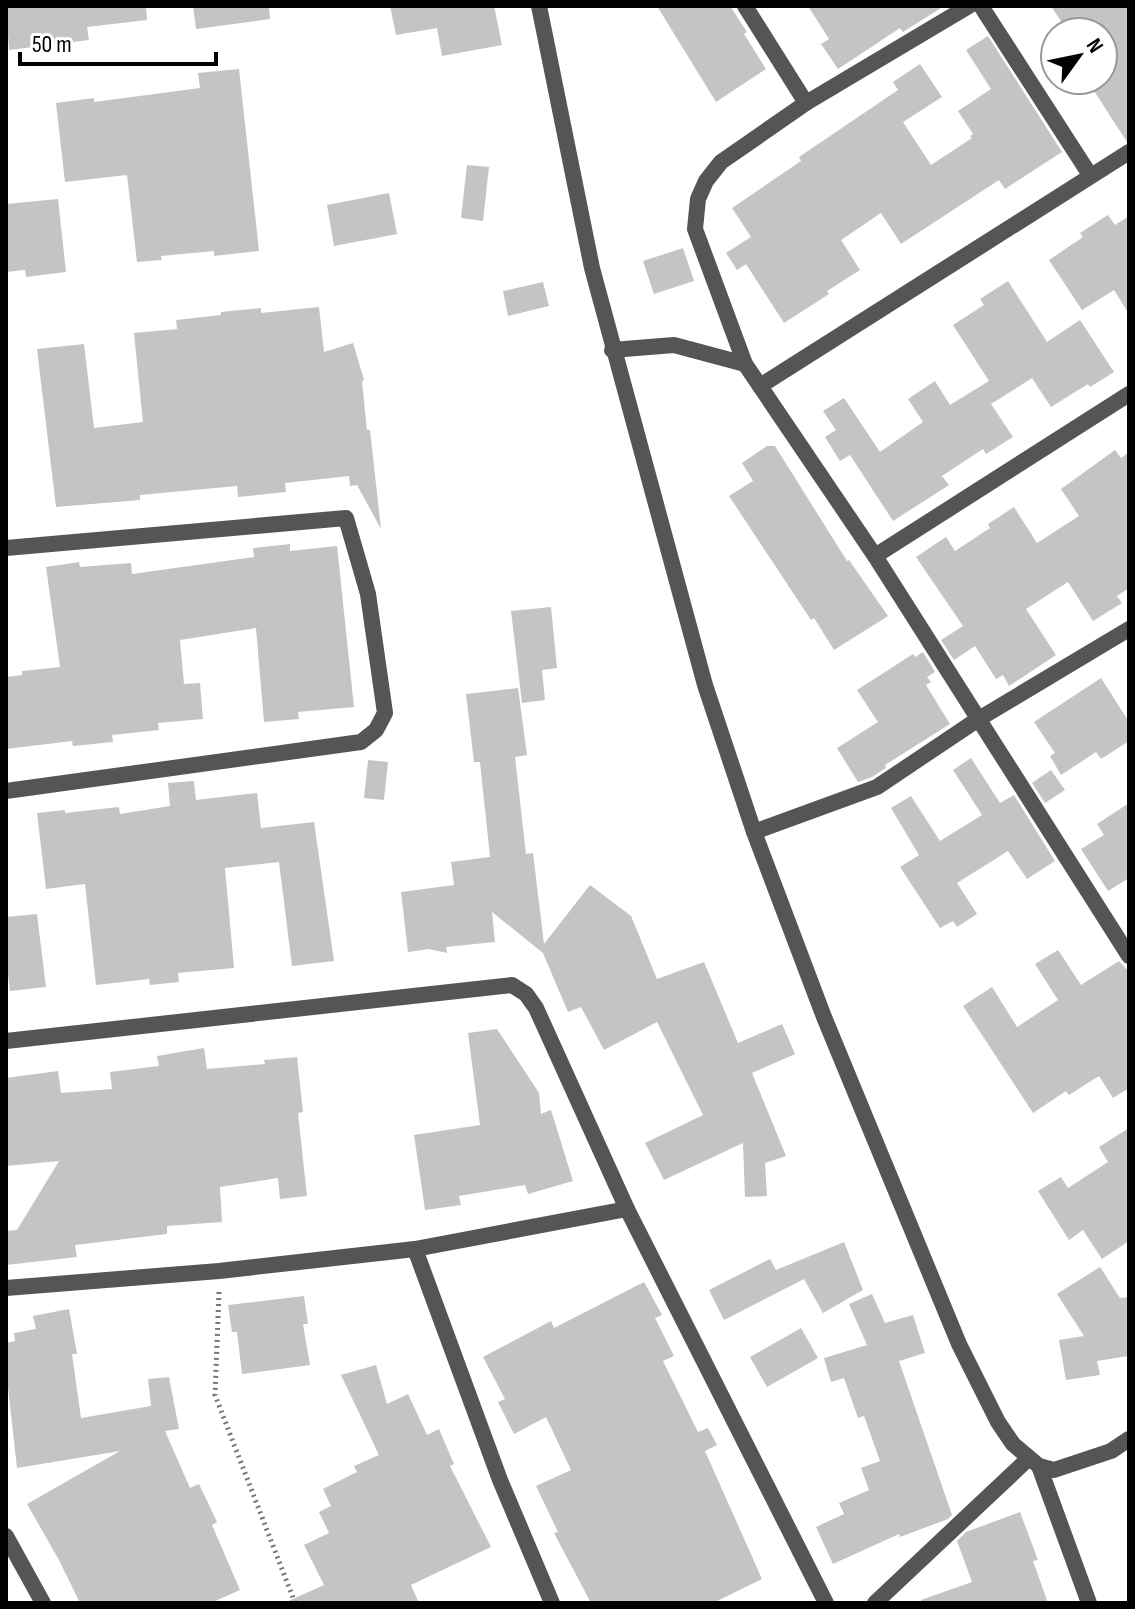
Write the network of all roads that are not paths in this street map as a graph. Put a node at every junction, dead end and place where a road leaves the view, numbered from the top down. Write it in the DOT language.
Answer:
graph roads {
  1 [pos="539,6"];
  2 [pos="745,6"];
  3 [pos="969,6"];
  4 [pos="981,6"];
  5 [pos="806,103"];
  6 [pos="1129,152"];
  7 [pos="1090,175"];
  8 [pos="612,350"];
  9 [pos="745,364"];
  10 [pos="760,386"];
  11 [pos="1129,394"];
  12 [pos="6,548"];
  13 [pos="875,556"];
  14 [pos="1129,629"];
  15 [pos="977,720"];
  16 [pos="6,791"];
  17 [pos="754,832"];
  18 [pos="1129,956"];
  19 [pos="6,1041"];
  20 [pos="627,1209"];
  21 [pos="415,1249"];
  22 [pos="6,1288"];
  23 [pos="1129,1439"];
  24 [pos="1034,1462"];
  25 [pos="6,1536"];
  26 [pos="43,1603"];
  27 [pos="552,1603"];
  28 [pos="826,1603"];
  29 [pos="875,1603"];
  30 [pos="1089,1603"];
  1 -- 8 [label="street"];
  2 -- 5 [label="street"];
  3 -- 5 [label="street"];
  4 -- 7 [label="street"];
  5 -- 9 [label="street"];
  6 -- 7 [label="street"];
  7 -- 10 [label="street"];
  8 -- 9 [label="street"];
  8 -- 17 [label="street"];
  9 -- 10 [label="street"];
  10 -- 13 [label="street"];
  11 -- 13 [label="street"];
  12 -- 16 [label="street"];
  13 -- 15 [label="street"];
  14 -- 15 [label="street"];
  15 -- 17 [label="street"];
  15 -- 18 [label="street"];
  17 -- 24 [label="street"];
  19 -- 20 [label="street"];
  20 -- 21 [label="street"];
  20 -- 28 [label="street"];
  21 -- 22 [label="street"];
  21 -- 27 [label="street"];
  23 -- 24 [label="street"];
  24 -- 29 [label="street"];
  24 -- 30 [label="street"];
  25 -- 26 [label="street"];
}
